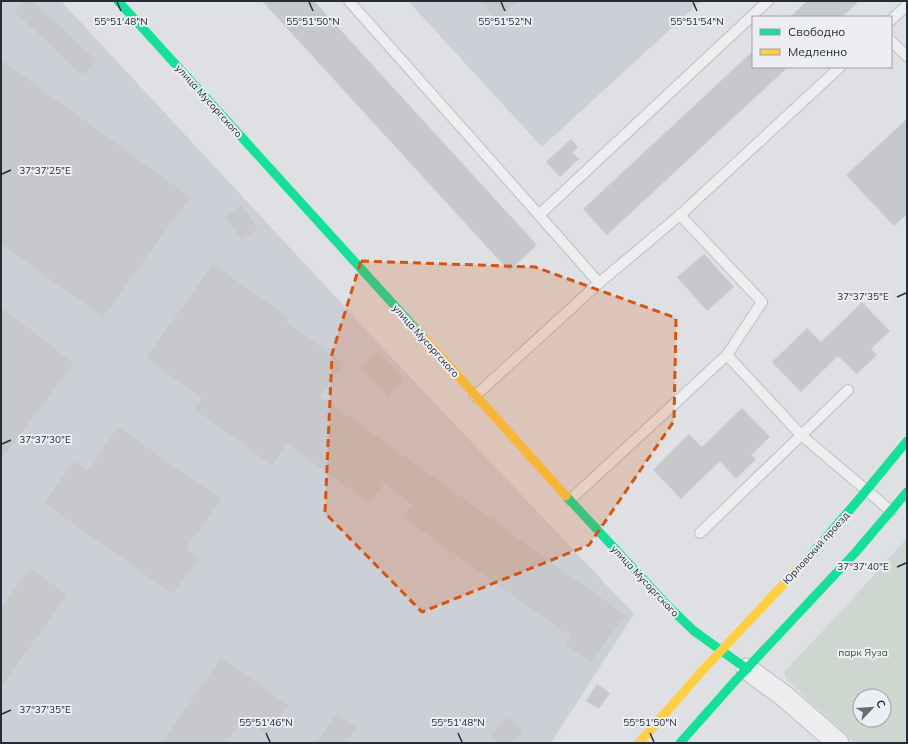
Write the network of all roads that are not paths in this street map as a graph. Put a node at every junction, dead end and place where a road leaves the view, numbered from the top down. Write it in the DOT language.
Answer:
graph roads {
  1 [pos="118,1"];
  2 [pos="349,1"];
  3 [pos="762,3"];
  4 [pos="907,5"];
  5 [pos="892,19"];
  6 [pos="892,42"];
  7 [pos="907,56"];
  8 [pos="839,68"];
  9 [pos="539,215"];
  10 [pos="680,215"];
  11 [pos="599,283"];
  12 [pos="727,355"];
  13 [pos="848,390"];
  14 [pos="475,396"];
  15 [pos="801,435"];
  16 [pos="907,441"];
  17 [pos="868,490"];
  18 [pos="907,492"];
  19 [pos="570,500"];
  20 [pos="891,511"];
  21 [pos="700,533"];
  22 [pos="721,651"];
  23 [pos="747,669"];
  24 [pos="639,743"];
  25 [pos="680,743"];
  26 [pos="838,743"];
  1 -- 14 [label="street, улица Мусоргского"];
  2 -- 9 [label="lane"];
  3 -- 9 [label="lane"];
  4 -- 5 [label="lane"];
  6 -- 7 [label="lane"];
  8 -- 10 [label="lane"];
  9 -- 11 [label="lane"];
  10 -- 11 [label="lane"];
  10 -- 12 [label="lane"];
  11 -- 14 [label="lane"];
  12 -- 15 [label="lane"];
  12 -- 19 [label="lane"];
  13 -- 15 [label="lane"];
  14 -- 19 [label="street, улица Мусоргского"];
  15 -- 17 [label="lane"];
  15 -- 21 [label="lane"];
  16 -- 17 [label="street, Юрловский проезд"];
  17 -- 20 [label="lane"];
  17 -- 22 [label="street, Юрловский проезд"];
  18 -- 20 [label="street"];
  19 -- 22 [label="street, улица Мусоргского"];
  20 -- 23 [label="street"];
  22 -- 23 [label="street, улица Мусоргского"];
  22 -- 24 [label="street, Юрловский проезд"];
  23 -- 25 [label="street"];
  23 -- 26 [label="street"];
}
